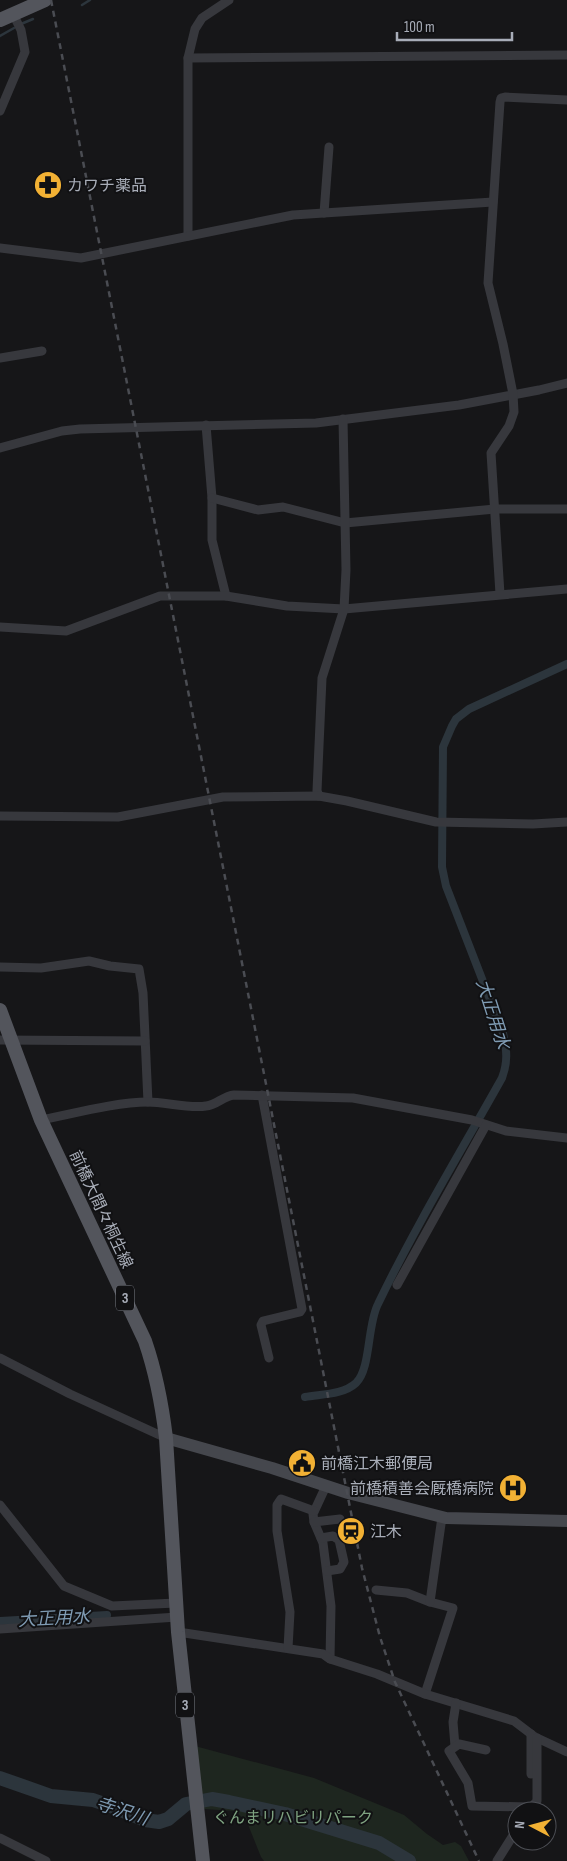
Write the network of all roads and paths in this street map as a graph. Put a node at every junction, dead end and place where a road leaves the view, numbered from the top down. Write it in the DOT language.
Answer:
graph roads {
  1 [pos="45,0"];
  2 [pos="229,0"];
  3 [pos="6,17"];
  4 [pos="567,55"];
  5 [pos="188,58"];
  6 [pos="567,100"];
  7 [pos="0,111"];
  8 [pos="329,147"];
  9 [pos="493,202"];
  10 [pos="324,213"];
  11 [pos="188,236"];
  12 [pos="0,248"];
  13 [pos="42,351"];
  14 [pos="0,358"];
  15 [pos="567,383"];
  16 [pos="513,394"];
  17 [pos="343,419"];
  18 [pos="206,425"];
  19 [pos="0,448"];
  20 [pos="212,498"];
  21 [pos="495,509"];
  22 [pos="567,509"];
  23 [pos="346,523"];
  24 [pos="567,589"];
  25 [pos="500,594"];
  26 [pos="226,596"];
  27 [pos="344,609"];
  28 [pos="0,627"];
  29 [pos="320,796"];
  30 [pos="0,816"];
  31 [pos="567,822"];
  32 [pos="0,967"];
  33 [pos="0,1010"];
  34 [pos="6,1040"];
  35 [pos="145,1042"];
  36 [pos="262,1095"];
  37 [pos="148,1102"];
  38 [pos="41,1120"];
  39 [pos="485,1125"];
  40 [pos="567,1138"];
  41 [pos="397,1285"];
  42 [pos="0,1358"];
  43 [pos="269,1358"];
  44 [pos="166,1438"];
  45 [pos="326,1486"];
  46 [pos="0,1505"];
  47 [pos="314,1511"];
  48 [pos="442,1517"];
  49 [pos="340,1519"];
  50 [pos="314,1522"];
  51 [pos="567,1522"];
  52 [pos="321,1538"];
  53 [pos="327,1571"];
  54 [pos="376,1590"];
  55 [pos="430,1602"];
  56 [pos="176,1610"];
  57 [pos="0,1630"];
  58 [pos="178,1632"];
  59 [pos="288,1648"];
  60 [pos="330,1659"];
  61 [pos="425,1694"];
  62 [pos="456,1703"];
  63 [pos="534,1736"];
  64 [pos="455,1746"];
  65 [pos="486,1750"];
  66 [pos="567,1752"];
  67 [pos="537,1801"];
  68 [pos="507,1808"];
  69 [pos="0,1838"];
  70 [pos="507,1844"];
  71 [pos="46,1861"];
  72 [pos="203,1861"];
  73 [pos="496,1861"];
  1 -- 3 [label="main road"];
  2 -- 5 [label="street"];
  3 -- 7 [label="street"];
  4 -- 5 [label="street"];
  5 -- 11 [label="street"];
  6 -- 9 [label="street"];
  8 -- 10 [label="street"];
  9 -- 10 [label="street"];
  9 -- 16 [label="street"];
  10 -- 11 [label="street"];
  11 -- 12 [label="street"];
  13 -- 14 [label="street"];
  15 -- 16 [label="street"];
  16 -- 17 [label="street"];
  16 -- 21 [label="street"];
  17 -- 18 [label="street"];
  17 -- 23 [label="street"];
  18 -- 19 [label="street"];
  18 -- 20 [label="street"];
  20 -- 23 [label="street"];
  20 -- 26 [label="street"];
  21 -- 22 [label="street"];
  21 -- 23 [label="street"];
  21 -- 25 [label="street"];
  23 -- 27 [label="street"];
  24 -- 25 [label="street"];
  25 -- 27 [label="street"];
  26 -- 27 [label="street"];
  26 -- 28 [label="street"];
  27 -- 29 [label="street"];
  29 -- 30 [label="street"];
  29 -- 31 [label="street"];
  32 -- 35 [label="street"];
  33 -- 34 [label="main road, 前橋大間々桐生線 / 3"];
  34 -- 35 [label="street"];
  34 -- 38 [label="main road, 前橋大間々桐生線 / 3"];
  35 -- 37 [label="street"];
  36 -- 37 [label="street"];
  36 -- 39 [label="street"];
  36 -- 43 [label="street"];
  37 -- 38 [label="street"];
  38 -- 44 [label="main road, 前橋大間々桐生線 / 3"];
  39 -- 40 [label="street"];
  39 -- 41 [label="street"];
  42 -- 44 [label="street"];
  44 -- 45 [label="street"];
  44 -- 56 [label="main road, 前橋大間々桐生線 / 3"];
  45 -- 47 [label="street"];
  45 -- 48 [label="street"];
  46 -- 56 [label="street"];
  47 -- 50 [label="street"];
  47 -- 59 [label="street"];
  48 -- 51 [label="street"];
  48 -- 55 [label="street"];
  49 -- 50 [label="street"];
  50 -- 52 [label="street"];
  52 -- 53 [label="street"];
  52 -- 53 [label="street"];
  53 -- 60 [label="street"];
  54 -- 55 [label="street"];
  55 -- 61 [label="street"];
  56 -- 57 [label="street"];
  56 -- 58 [label="main road, 前橋大間々桐生線 / 3"];
  58 -- 59 [label="street"];
  58 -- 72 [label="main road, 前橋大間々桐生線 / 3"];
  59 -- 60 [label="street"];
  60 -- 61 [label="street"];
  61 -- 62 [label="street"];
  62 -- 63 [label="street"];
  62 -- 64 [label="street"];
  63 -- 66 [label="street"];
  63 -- 67 [label="street"];
  64 -- 65 [label="street"];
  64 -- 68 [label="street"];
  69 -- 71 [label="street"];
  70 -- 73 [label="street"];
}
